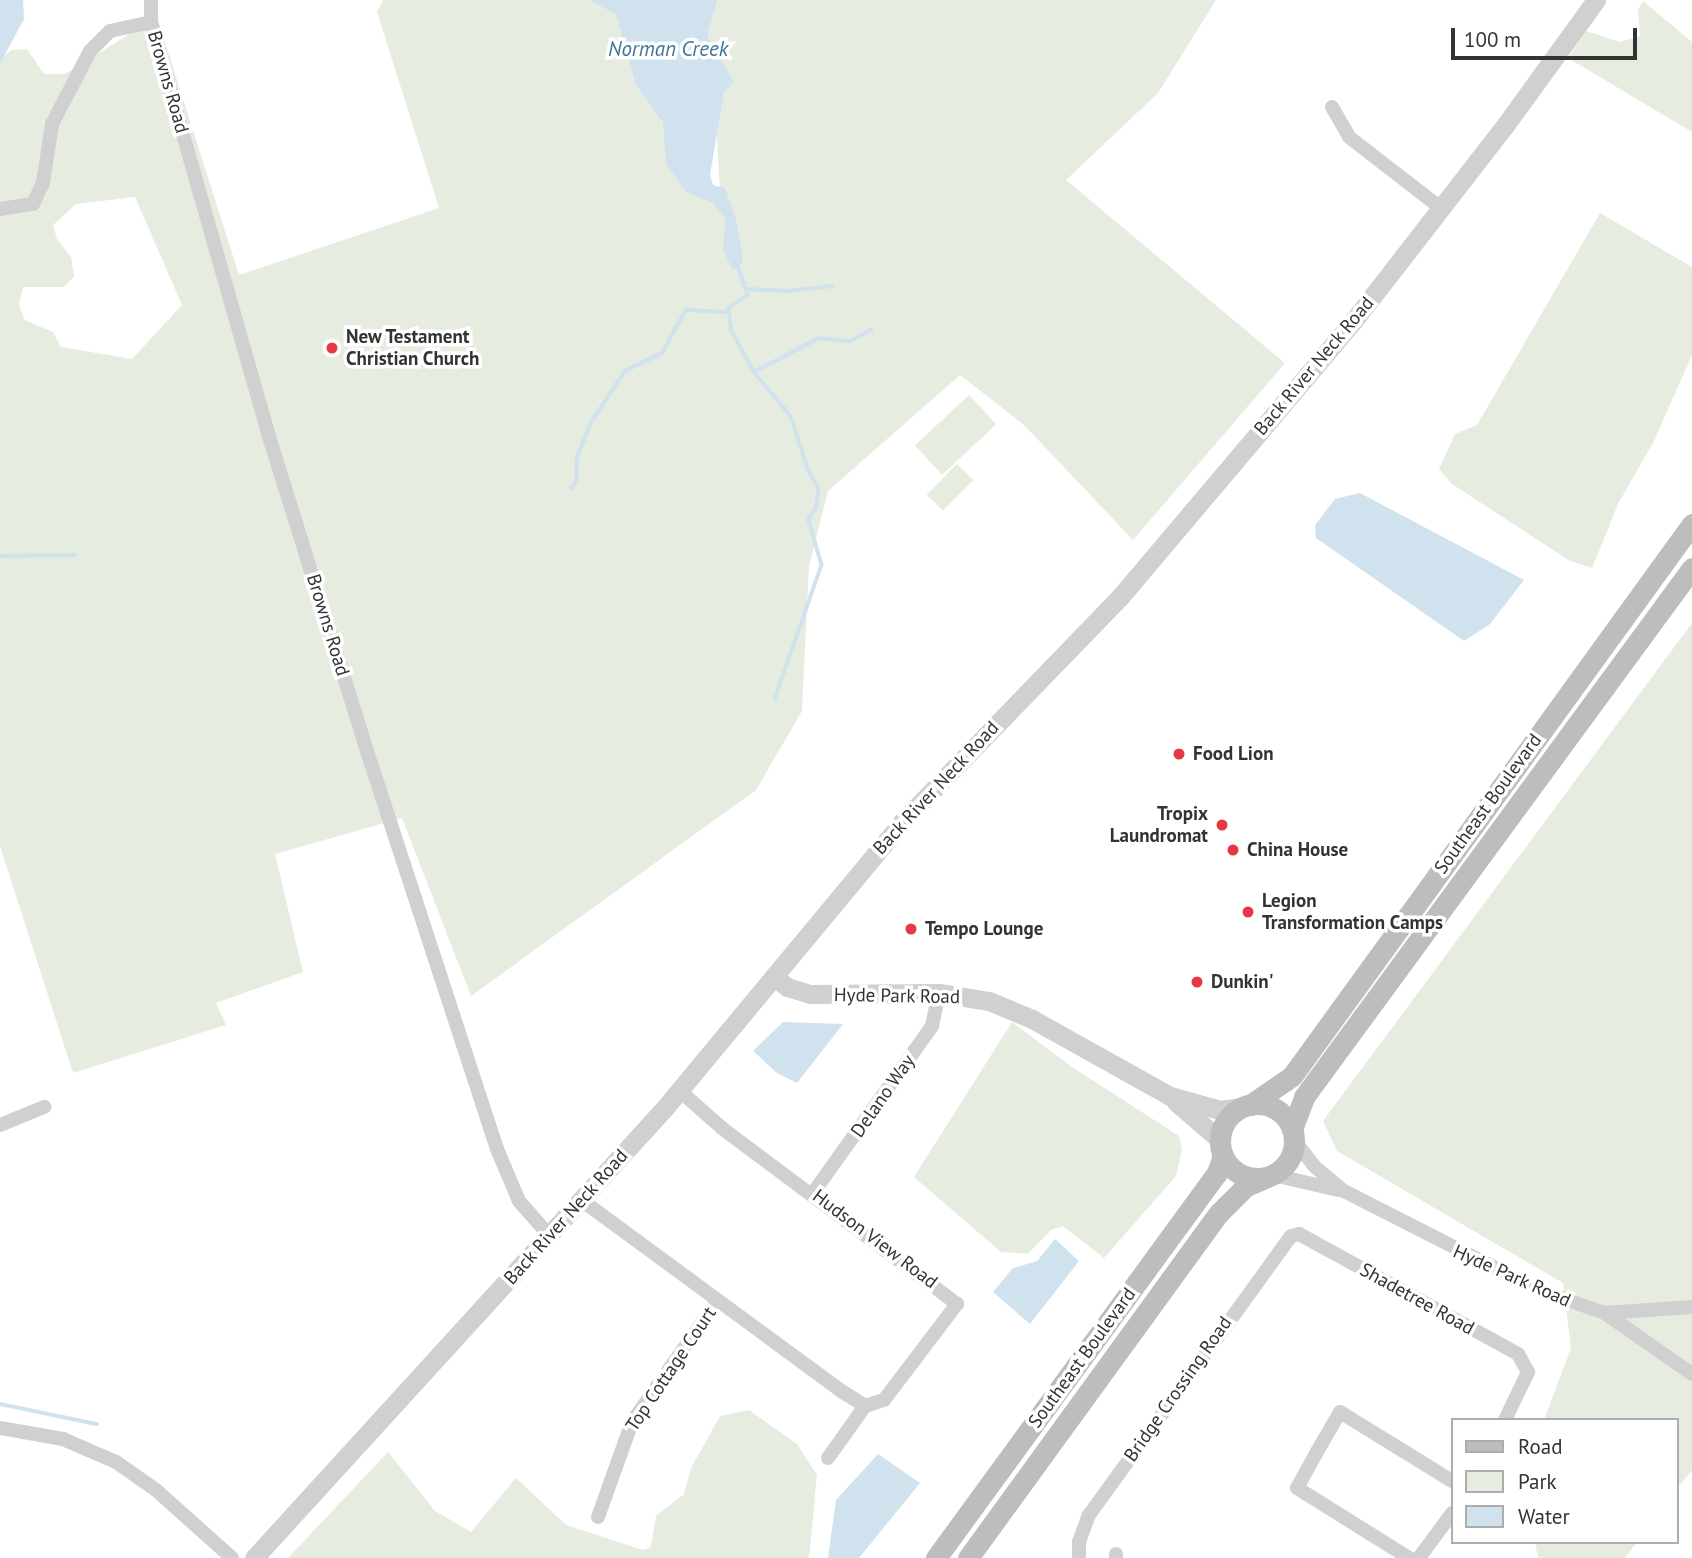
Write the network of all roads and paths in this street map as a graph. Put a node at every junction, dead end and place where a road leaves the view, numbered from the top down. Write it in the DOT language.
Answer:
graph roads {
  1 [pos="151,0"];
  2 [pos="1596,0"];
  3 [pos="151,22"];
  4 [pos="1332,107"];
  5 [pos="1441,208"];
  6 [pos="0,209"];
  7 [pos="1692,524"];
  8 [pos="1692,568"];
  9 [pos="774,976"];
  10 [pos="939,993"];
  11 [pos="680,1091"];
  12 [pos="1170,1096"];
  13 [pos="1245,1106"];
  14 [pos="44,1107"];
  15 [pos="0,1125"];
  16 [pos="1293,1135"];
  17 [pos="1221,1148"];
  18 [pos="1270,1176"];
  19 [pos="1344,1191"];
  20 [pos="813,1193"];
  21 [pos="580,1199"];
  22 [pos="1299,1234"];
  23 [pos="548,1235"];
  24 [pos="717,1301"];
  25 [pos="1692,1307"];
  26 [pos="1605,1313"];
  27 [pos="1692,1374"];
  28 [pos="865,1406"];
  29 [pos="1506,1418"];
  30 [pos="0,1428"];
  31 [pos="828,1458"];
  32 [pos="1450,1480"];
  33 [pos="1450,1516"];
  34 [pos="598,1517"];
  35 [pos="232,1558"];
  36 [pos="254,1558"];
  37 [pos="936,1558"];
  38 [pos="968,1558"];
  39 [pos="1079,1558"];
  40 [pos="1409,1558"];
  41 [pos="1419,1558"];
  1 -- 3 [label="street, Browns Road"];
  2 -- 5 [label="street, Back River Neck Road"];
  3 -- 6 [label="street"];
  3 -- 23 [label="street, Browns Road"];
  4 -- 5 [label="street"];
  5 -- 9 [label="street, Back River Neck Road"];
  7 -- 13 [label="main road, Southeast Boulevard"];
  8 -- 16 [label="main road, Southeast Boulevard"];
  9 -- 10 [label="street, Hyde Park Road"];
  9 -- 11 [label="street, Back River Neck Road"];
  10 -- 12 [label="street, Hyde Park Road"];
  10 -- 20 [label="street, Delano Way"];
  11 -- 20 [label="street, Hudson View Road"];
  11 -- 21 [label="street, Back River Neck Road"];
  12 -- 13 [label="street, Hyde Park Road"];
  12 -- 17 [label="street, Hyde Park Road"];
  13 -- 16 [label="main road"];
  13 -- 17 [label="main road"];
  14 -- 15 [label="street"];
  16 -- 18 [label="main road"];
  16 -- 19 [label="street, Hyde Park Road"];
  17 -- 18 [label="main road"];
  17 -- 37 [label="main road, Southeast Boulevard"];
  18 -- 19 [label="street, Hyde Park Road"];
  18 -- 38 [label="main road, Southeast Boulevard"];
  19 -- 26 [label="street, Hyde Park Road"];
  20 -- 28 [label="street, Hudson View Road"];
  21 -- 23 [label="street, Back River Neck Road"];
  21 -- 24 [label="street"];
  22 -- 29 [label="street, Shadetree Road"];
  22 -- 39 [label="street, Bridge Crossing Road"];
  23 -- 36 [label="street, Back River Neck Road"];
  24 -- 28 [label="street"];
  24 -- 34 [label="street, Top Cottage Court"];
  25 -- 26 [label="street, Hyde Park Road"];
  26 -- 27 [label="street"];
  28 -- 31 [label="street, Hudson View Road"];
  30 -- 35 [label="street"];
  32 -- 40 [label="street"];
  33 -- 41 [label="street"];
}
